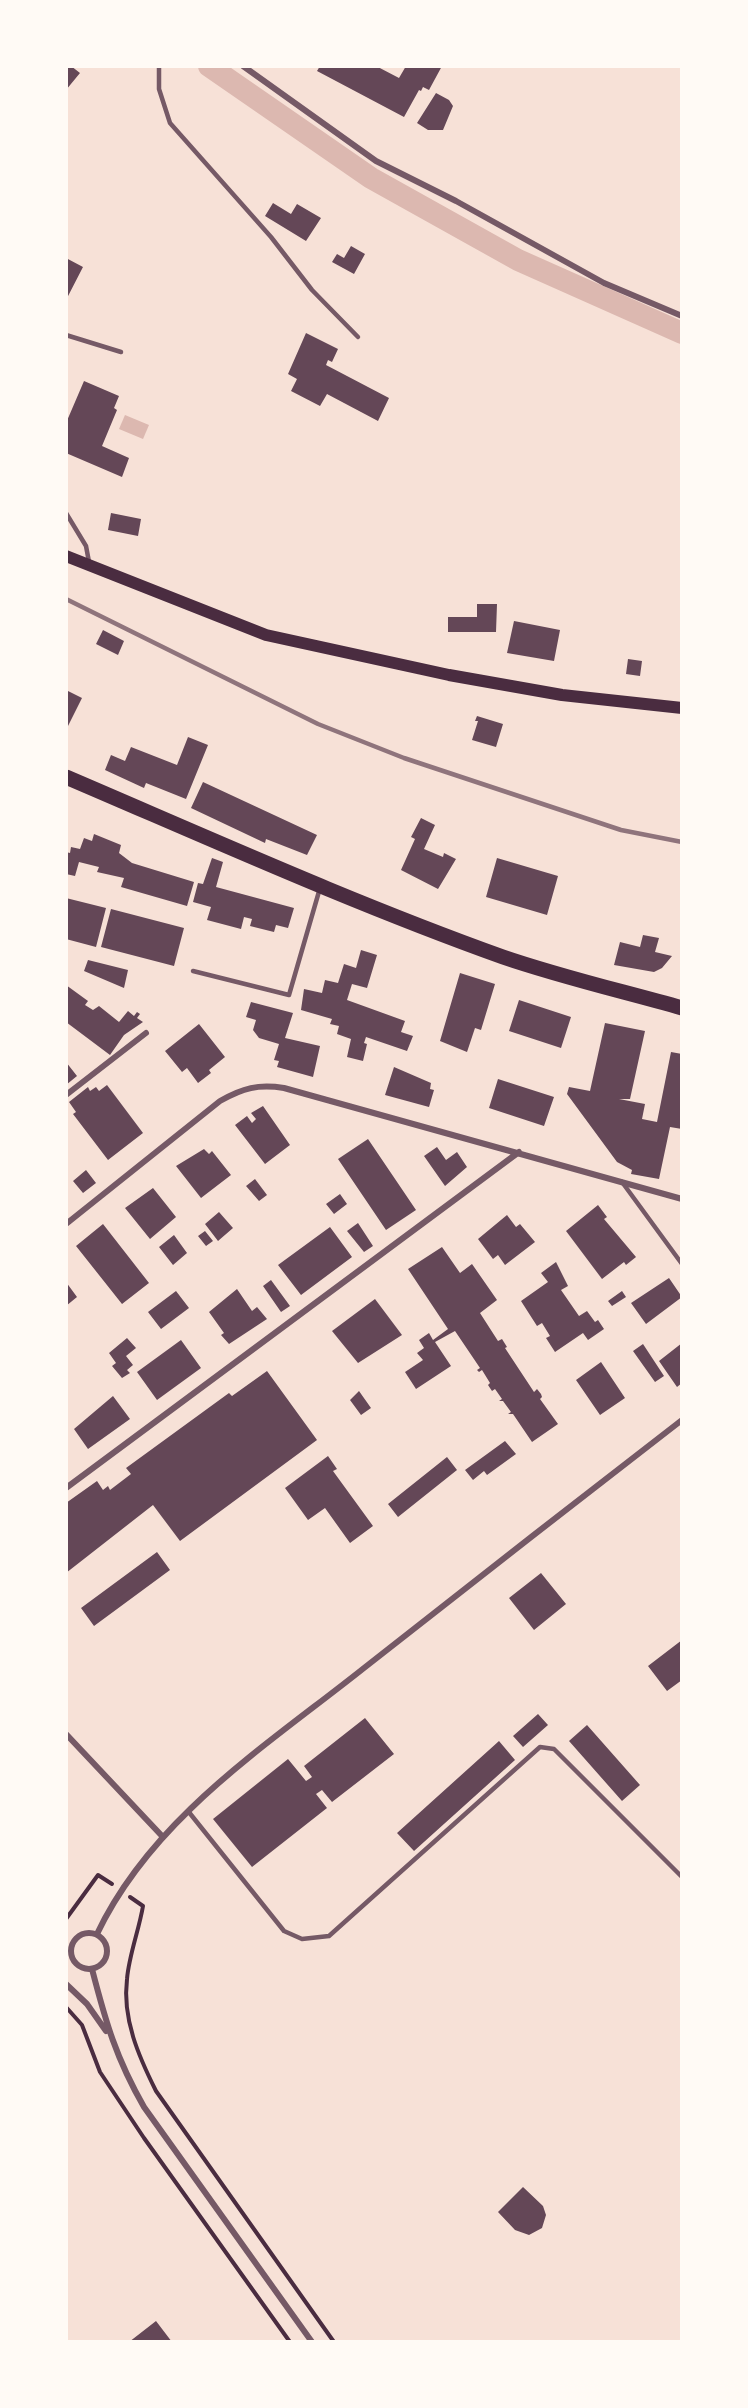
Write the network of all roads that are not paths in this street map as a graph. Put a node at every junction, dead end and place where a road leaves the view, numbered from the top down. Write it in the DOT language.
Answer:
graph roads {
  1 [pos="159,66"];
  2 [pos="243,66"];
  3 [pos="682,316"];
  4 [pos="66,335"];
  5 [pos="358,337"];
  6 [pos="121,352"];
  7 [pos="66,513"];
  8 [pos="66,556"];
  9 [pos="90,568"];
  10 [pos="682,708"];
  11 [pos="66,777"];
  12 [pos="320,886"];
  13 [pos="193,971"];
  14 [pos="682,1008"];
  15 [pos="146,1033"];
  16 [pos="66,1095"];
  17 [pos="519,1152"];
  18 [pos="622,1182"];
  19 [pos="682,1199"];
  20 [pos="66,1224"];
  21 [pos="682,1264"];
  22 [pos="682,1420"];
  23 [pos="66,1488"];
  24 [pos="66,1734"];
  25 [pos="188,1811"];
  26 [pos="162,1836"];
  27 [pos="682,1877"];
  28 [pos="97,1934"];
  29 [pos="68,1951"];
  30 [pos="92,1969"];
  31 [pos="66,1984"];
  32 [pos="109,2036"];
  33 [pos="312,2342"];
  1 -- 5 [label="lane"];
  2 -- 3 [label="street"];
  4 -- 6 [label="lane"];
  7 -- 9 [label="lane"];
  8 -- 9 [label="main road"];
  9 -- 10 [label="main road"];
  11 -- 12 [label="main road"];
  12 -- 13 [label="lane"];
  12 -- 14 [label="main road"];
  15 -- 16 [label="street"];
  17 -- 18 [label="street"];
  17 -- 20 [label="street"];
  17 -- 23 [label="street"];
  18 -- 19 [label="street"];
  18 -- 21 [label="lane"];
  22 -- 25 [label="street"];
  24 -- 26 [label="street"];
  25 -- 26 [label="street"];
  25 -- 27 [label="lane"];
  26 -- 28 [label="street"];
  28 -- 29 [label="street"];
  28 -- 30 [label="street"];
  29 -- 30 [label="street"];
  30 -- 32 [label="street"];
  31 -- 32 [label="street"];
  32 -- 33 [label="street"];
}
